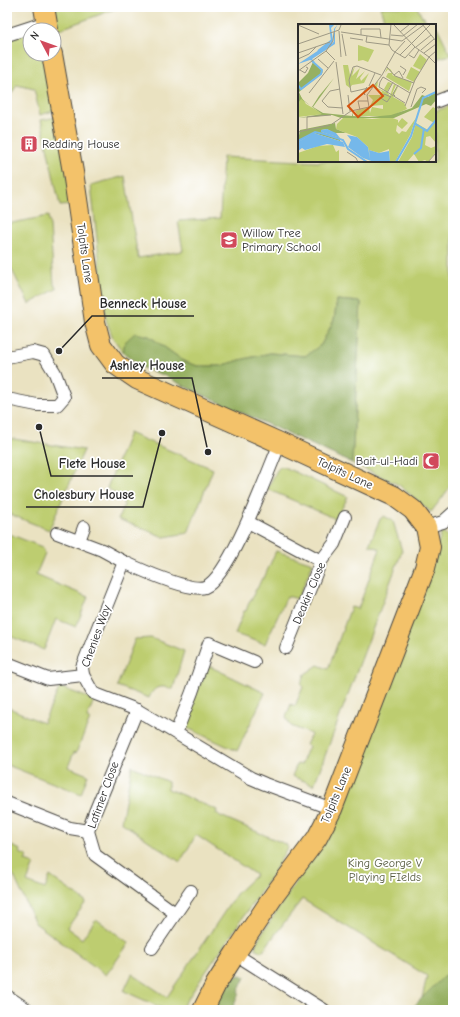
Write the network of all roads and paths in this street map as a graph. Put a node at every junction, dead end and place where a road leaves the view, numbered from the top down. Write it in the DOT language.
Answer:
graph roads {
  1 [pos="46,20"];
  2 [pos="7,35"];
  3 [pos="53,62"];
  4 [pos="453,95"];
  5 [pos="436,102"];
  6 [pos="7,357"];
  7 [pos="7,399"];
  8 [pos="280,443"];
  9 [pos="453,513"];
  10 [pos="345,517"];
  11 [pos="248,522"];
  12 [pos="84,527"];
  13 [pos="426,527"];
  14 [pos="57,533"];
  15 [pos="79,541"];
  16 [pos="321,561"];
  17 [pos="124,562"];
  18 [pos="286,648"];
  19 [pos="254,662"];
  20 [pos="10,664"];
  21 [pos="83,676"];
  22 [pos="137,710"];
  23 [pos="176,733"];
  24 [pos="7,803"];
  25 [pos="332,809"];
  26 [pos="88,831"];
  27 [pos="190,891"];
  28 [pos="176,914"];
  29 [pos="152,948"];
  30 [pos="235,954"];
  31 [pos="7,996"];
  32 [pos="28,1010"];
  33 [pos="203,1010"];
  34 [pos="324,1010"];
  1 -- 2 [label="street"];
  3 -- 8 [label="main road, Tolpits Lane"];
  4 -- 5 [label="street"];
  6 -- 7 [label="street"];
  8 -- 11 [label="street"];
  8 -- 13 [label="main road, Tolpits Lane"];
  9 -- 13 [label="street"];
  10 -- 16 [label="street, Deakin Close"];
  11 -- 16 [label="street"];
  11 -- 17 [label="street"];
  12 -- 15 [label="street"];
  13 -- 25 [label="main road, Tolpits Lane"];
  14 -- 15 [label="street"];
  15 -- 17 [label="street"];
  16 -- 18 [label="street, Deakin Close"];
  17 -- 21 [label="street, Chenies Way"];
  19 -- 23 [label="street"];
  20 -- 21 [label="street"];
  21 -- 22 [label="street, Chenies Way"];
  22 -- 23 [label="street, Chenies Way"];
  22 -- 26 [label="street, Latimer Close"];
  23 -- 25 [label="street, Chenies Way"];
  24 -- 26 [label="street"];
  25 -- 30 [label="main road, Tolpits Lane"];
  26 -- 28 [label="street, Latimer Close"];
  27 -- 28 [label="street"];
  28 -- 29 [label="street"];
  30 -- 33 [label="main road, Tolpits Lane"];
  30 -- 34 [label="street"];
  31 -- 32 [label="street"];
}
